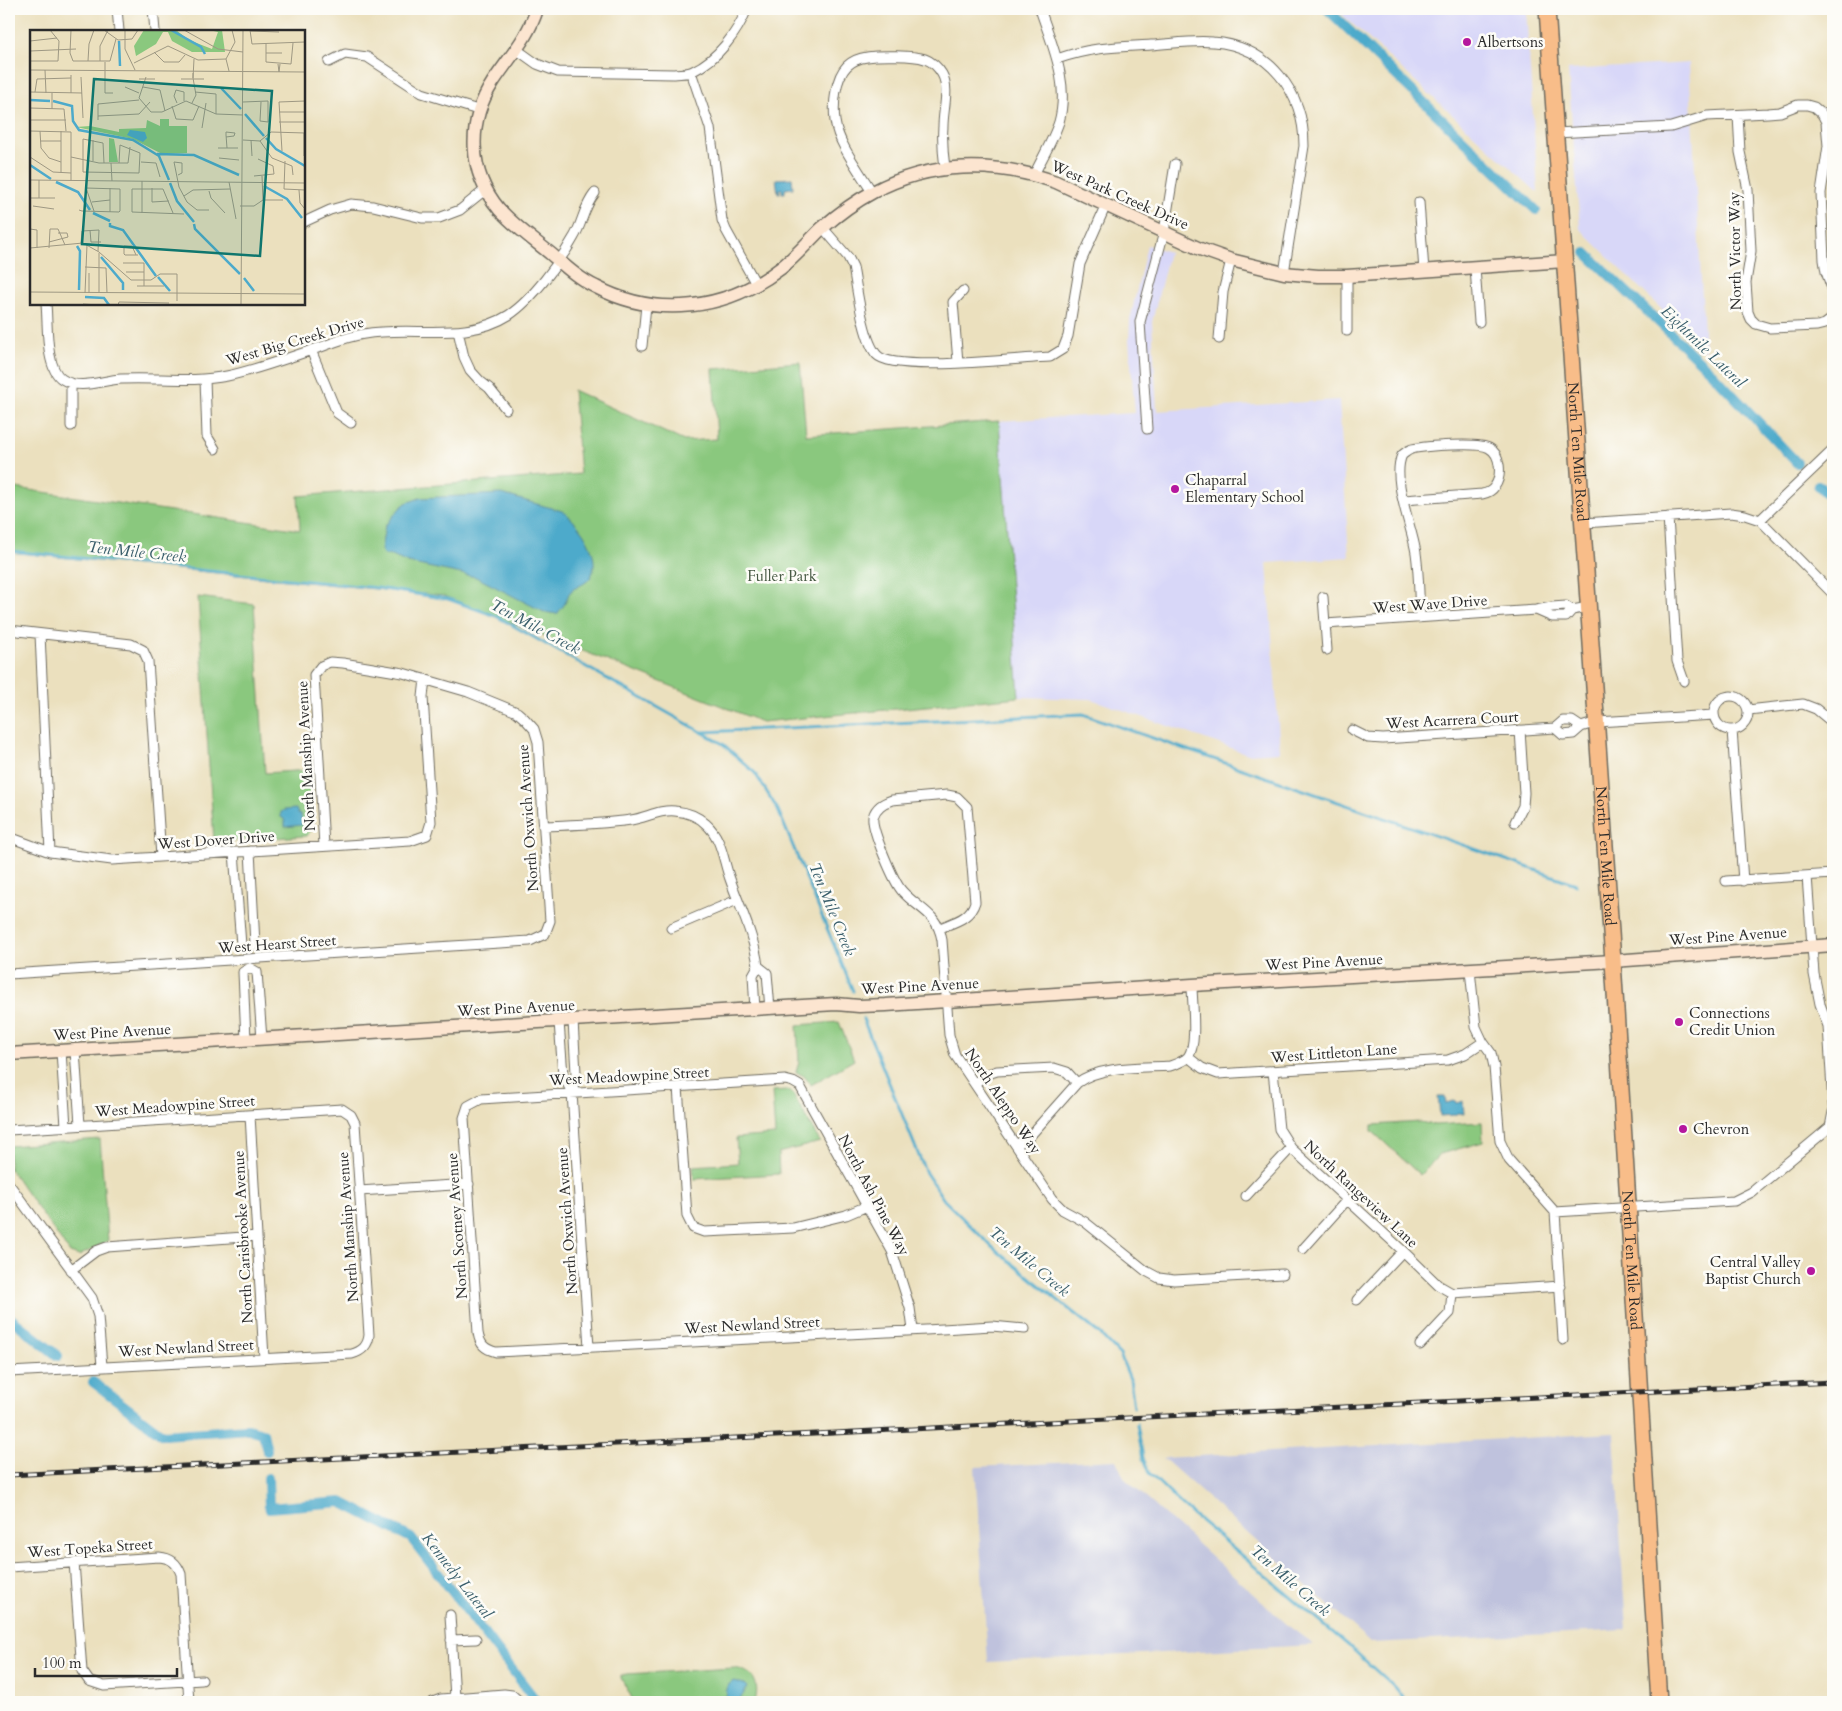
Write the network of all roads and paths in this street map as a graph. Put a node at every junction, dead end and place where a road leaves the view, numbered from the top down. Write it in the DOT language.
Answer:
graph roads {
  1 [pos="117,9"];
  2 [pos="153,9"];
  3 [pos="538,9"];
  4 [pos="747,9"];
  5 [pos="1040,9"];
  6 [pos="1547,9"];
  7 [pos="119,30"];
  8 [pos="155,30"];
  9 [pos="516,49"];
  10 [pos="1057,59"];
  11 [pos="329,62"];
  12 [pos="691,72"];
  13 [pos="478,110"];
  14 [pos="1738,115"];
  15 [pos="1556,133"];
  16 [pos="1176,164"];
  17 [pos="945,168"];
  18 [pos="1034,175"];
  19 [pos="486,188"];
  20 [pos="872,192"];
  21 [pos="595,193"];
  22 [pos="1419,202"];
  23 [pos="1106,205"];
  24 [pos="305,222"];
  25 [pos="823,228"];
  26 [pos="1164,232"];
  27 [pos="558,260"];
  28 [pos="1231,260"];
  29 [pos="1565,261"];
  30 [pos="1475,268"];
  31 [pos="1424,271"];
  32 [pos="1284,273"];
  33 [pos="1347,276"];
  34 [pos="756,284"];
  35 [pos="963,291"];
  36 [pos="1833,291"];
  37 [pos="646,304"];
  38 [pos="46,305"];
  39 [pos="1833,319"];
  40 [pos="1479,322"];
  41 [pos="458,331"];
  42 [pos="1347,331"];
  43 [pos="1219,339"];
  44 [pos="642,346"];
  45 [pos="311,350"];
  46 [pos="958,362"];
  47 [pos="205,379"];
  48 [pos="72,384"];
  49 [pos="506,409"];
  50 [pos="351,423"];
  51 [pos="71,426"];
  52 [pos="1147,429"];
  53 [pos="215,449"];
  54 [pos="1833,450"];
  55 [pos="1404,500"];
  56 [pos="1668,517"];
  57 [pos="1760,520"];
  58 [pos="1584,524"];
  59 [pos="1833,594"];
  60 [pos="1323,597"];
  61 [pos="1589,607"];
  62 [pos="1420,618"];
  63 [pos="1325,624"];
  64 [pos="9,630"];
  65 [pos="40,634"];
  66 [pos="1327,650"];
  67 [pos="425,679"];
  68 [pos="1684,681"];
  69 [pos="1748,710"];
  70 [pos="1714,715"];
  71 [pos="1597,722"];
  72 [pos="1833,723"];
  73 [pos="1352,730"];
  74 [pos="1520,730"];
  75 [pos="1732,730"];
  76 [pos="1515,822"];
  77 [pos="543,826"];
  78 [pos="9,837"];
  79 [pos="324,846"];
  80 [pos="250,851"];
  81 [pos="50,852"];
  82 [pos="234,852"];
  83 [pos="161,858"];
  84 [pos="1833,874"];
  85 [pos="1807,876"];
  86 [pos="1743,880"];
  87 [pos="1726,882"];
  88 [pos="738,900"];
  89 [pos="671,928"];
  90 [pos="940,928"];
  91 [pos="545,934"];
  92 [pos="1833,945"];
  93 [pos="1812,947"];
  94 [pos="248,949"];
  95 [pos="1613,961"];
  96 [pos="249,963"];
  97 [pos="758,966"];
  98 [pos="1470,970"];
  99 [pos="9,974"];
  100 [pos="1192,985"];
  101 [pos="947,1002"];
  102 [pos="770,1009"];
  103 [pos="755,1010"];
  104 [pos="573,1021"];
  105 [pos="559,1022"];
  106 [pos="262,1039"];
  107 [pos="246,1040"];
  108 [pos="1483,1042"];
  109 [pos="75,1050"];
  110 [pos="61,1051"];
  111 [pos="9,1054"];
  112 [pos="1188,1057"];
  113 [pos="1273,1071"];
  114 [pos="793,1082"];
  115 [pos="975,1083"];
  116 [pos="1077,1083"];
  117 [pos="678,1087"];
  118 [pos="572,1093"];
  119 [pos="468,1106"];
  120 [pos="1833,1106"];
  121 [pos="342,1109"];
  122 [pos="1833,1112"];
  123 [pos="250,1115"];
  124 [pos="80,1125"];
  125 [pos="66,1126"];
  126 [pos="1831,1128"];
  127 [pos="9,1130"];
  128 [pos="1016,1146"];
  129 [pos="1291,1148"];
  130 [pos="9,1184"];
  131 [pos="469,1184"];
  132 [pos="359,1191"];
  133 [pos="1246,1196"];
  134 [pos="1347,1200"];
  135 [pos="867,1206"];
  136 [pos="1629,1208"];
  137 [pos="1555,1212"];
  138 [pos="257,1236"];
  139 [pos="1303,1249"];
  140 [pos="1403,1251"];
  141 [pos="71,1270"];
  142 [pos="1283,1274"];
  143 [pos="1561,1286"];
  144 [pos="1452,1292"];
  145 [pos="1357,1300"];
  146 [pos="1026,1329"];
  147 [pos="912,1330"];
  148 [pos="1563,1340"];
  149 [pos="482,1345"];
  150 [pos="1420,1345"];
  151 [pos="589,1347"];
  152 [pos="364,1348"];
  153 [pos="264,1358"];
  154 [pos="102,1366"];
  155 [pos="9,1372"];
  156 [pos="74,1562"];
  157 [pos="9,1567"];
  158 [pos="450,1615"];
  159 [pos="476,1639"];
  160 [pos="452,1640"];
  161 [pos="202,1680"];
  162 [pos="188,1681"];
  163 [pos="455,1698"];
  164 [pos="190,1702"];
  165 [pos="433,1702"];
  166 [pos="520,1702"];
  167 [pos="1659,1702"];
  1 -- 7 [label="street"];
  2 -- 8 [label="street"];
  3 -- 9 [label="street, West Park Creek Drive"];
  4 -- 12 [label="street"];
  5 -- 10 [label="street"];
  6 -- 15 [label="main road, North Ten Mile Road"];
  9 -- 12 [label="street"];
  9 -- 13 [label="street, West Park Creek Drive"];
  10 -- 18 [label="street"];
  10 -- 32 [label="street"];
  11 -- 13 [label="street"];
  12 -- 34 [label="street"];
  13 -- 19 [label="street, West Park Creek Drive"];
  14 -- 15 [label="street"];
  14 -- 36 [label="street"];
  14 -- 39 [label="street, North Victor Way"];
  15 -- 29 [label="main road, North Ten Mile Road"];
  16 -- 26 [label="street"];
  17 -- 18 [label="street, West Park Creek Drive"];
  17 -- 20 [label="street, West Park Creek Drive"];
  17 -- 20 [label="street"];
  18 -- 23 [label="street, West Park Creek Drive"];
  19 -- 24 [label="street"];
  19 -- 27 [label="street, West Park Creek Drive"];
  20 -- 25 [label="street, West Park Creek Drive"];
  21 -- 27 [label="street, West Big Creek Drive"];
  22 -- 31 [label="street"];
  23 -- 26 [label="street, West Park Creek Drive"];
  23 -- 46 [label="street"];
  25 -- 34 [label="street, West Park Creek Drive"];
  25 -- 46 [label="street"];
  26 -- 28 [label="street, West Park Creek Drive"];
  26 -- 52 [label="street"];
  27 -- 37 [label="street, West Park Creek Drive"];
  27 -- 41 [label="street, West Big Creek Drive"];
  28 -- 32 [label="street, West Park Creek Drive"];
  28 -- 43 [label="street"];
  29 -- 30 [label="street, West Park Creek Drive"];
  29 -- 58 [label="main road, North Ten Mile Road"];
  30 -- 31 [label="street, West Park Creek Drive"];
  30 -- 40 [label="street"];
  31 -- 33 [label="street, West Park Creek Drive"];
  32 -- 33 [label="street, West Park Creek Drive"];
  33 -- 42 [label="street"];
  34 -- 37 [label="street, West Park Creek Drive"];
  35 -- 46 [label="street"];
  37 -- 44 [label="street"];
  38 -- 48 [label="street"];
  41 -- 45 [label="street, West Big Creek Drive"];
  41 -- 49 [label="street"];
  45 -- 47 [label="street, West Big Creek Drive"];
  45 -- 50 [label="street"];
  47 -- 48 [label="street, West Big Creek Drive"];
  47 -- 53 [label="street"];
  48 -- 51 [label="street"];
  54 -- 57 [label="street"];
  55 -- 55 [label="street"];
  55 -- 62 [label="street"];
  56 -- 57 [label="street"];
  56 -- 58 [label="street"];
  56 -- 68 [label="street"];
  57 -- 59 [label="street"];
  58 -- 61 [label="main road, North Ten Mile Road"];
  60 -- 63 [label="street"];
  61 -- 62 [label="street, West Wave Drive"];
  61 -- 71 [label="main road, North Ten Mile Road"];
  62 -- 63 [label="street, West Wave Drive"];
  63 -- 66 [label="street"];
  64 -- 65 [label="street"];
  65 -- 81 [label="street"];
  65 -- 83 [label="street"];
  67 -- 77 [label="street, North Oxwich Avenue"];
  67 -- 79 [label="street, West Dover Drive"];
  67 -- 79 [label="street, North Manship Avenue"];
  69 -- 70 [label="street"];
  69 -- 72 [label="street"];
  69 -- 75 [label="street"];
  70 -- 71 [label="street, West Acarrera Court"];
  70 -- 75 [label="street"];
  71 -- 74 [label="street, West Acarrera Court"];
  71 -- 95 [label="main road, North Ten Mile Road"];
  73 -- 74 [label="street, West Acarrera Court"];
  74 -- 76 [label="street"];
  75 -- 86 [label="street"];
  77 -- 88 [label="street"];
  77 -- 91 [label="street, North Oxwich Avenue"];
  78 -- 81 [label="street, West Dover Drive"];
  79 -- 80 [label="street, West Dover Drive"];
  80 -- 82 [label="street, West Dover Drive"];
  80 -- 94 [label="street"];
  81 -- 83 [label="street, West Dover Drive"];
  82 -- 83 [label="street, West Dover Drive"];
  82 -- 94 [label="street"];
  84 -- 85 [label="street"];
  85 -- 86 [label="street"];
  85 -- 93 [label="street"];
  86 -- 87 [label="street"];
  88 -- 89 [label="street"];
  88 -- 97 [label="street"];
  90 -- 90 [label="street"];
  90 -- 101 [label="street, North Aleppo Way"];
  91 -- 96 [label="street, West Hearst Street"];
  92 -- 93 [label="street, West Pine Avenue"];
  93 -- 95 [label="street, West Pine Avenue"];
  93 -- 120 [label="street"];
  94 -- 96 [label="street"];
  95 -- 98 [label="street, West Pine Avenue"];
  95 -- 136 [label="main road, North Ten Mile Road"];
  96 -- 99 [label="street, West Hearst Street"];
  96 -- 106 [label="street"];
  96 -- 107 [label="street"];
  97 -- 102 [label="street"];
  97 -- 103 [label="street"];
  98 -- 100 [label="street, West Pine Avenue"];
  98 -- 108 [label="street"];
  100 -- 101 [label="street, West Pine Avenue"];
  100 -- 112 [label="street"];
  101 -- 102 [label="street, West Pine Avenue"];
  101 -- 115 [label="street, North Aleppo Way"];
  102 -- 103 [label="street, West Pine Avenue"];
  103 -- 104 [label="street, West Pine Avenue"];
  104 -- 105 [label="street, West Pine Avenue"];
  104 -- 118 [label="street, North Oxwich Avenue"];
  105 -- 106 [label="street, West Pine Avenue"];
  105 -- 118 [label="street, North Oxwich Avenue"];
  106 -- 107 [label="street, West Pine Avenue"];
  107 -- 109 [label="street, West Pine Avenue"];
  108 -- 113 [label="street, West Littleton Lane"];
  108 -- 137 [label="street"];
  109 -- 110 [label="street, West Pine Avenue"];
  109 -- 124 [label="street"];
  110 -- 111 [label="street, West Pine Avenue"];
  110 -- 125 [label="street"];
  112 -- 113 [label="street, West Littleton Lane"];
  112 -- 116 [label="street"];
  113 -- 129 [label="street, North Rangeview Lane"];
  114 -- 117 [label="street, West Meadowpine Street"];
  114 -- 135 [label="street, North Ash Pine Way"];
  115 -- 116 [label="street"];
  115 -- 128 [label="street, North Aleppo Way"];
  116 -- 128 [label="street"];
  117 -- 118 [label="street, West Meadowpine Street"];
  117 -- 135 [label="street"];
  118 -- 119 [label="street, West Meadowpine Street"];
  118 -- 151 [label="street, North Oxwich Avenue"];
  119 -- 131 [label="street, North Scotney Avenue"];
  121 -- 123 [label="street, West Meadowpine Street"];
  121 -- 132 [label="street, North Manship Avenue"];
  122 -- 126 [label="street"];
  123 -- 124 [label="street, West Meadowpine Street"];
  123 -- 138 [label="street, North Carisbrooke Avenue"];
  124 -- 125 [label="street, West Meadowpine Street"];
  125 -- 127 [label="street, West Meadowpine Street"];
  126 -- 136 [label="street"];
  128 -- 142 [label="street, North Aleppo Way"];
  129 -- 133 [label="street"];
  129 -- 134 [label="street, North Rangeview Lane"];
  130 -- 141 [label="street"];
  131 -- 132 [label="street"];
  131 -- 149 [label="street, North Scotney Avenue"];
  132 -- 152 [label="street, North Manship Avenue"];
  134 -- 139 [label="street"];
  134 -- 140 [label="street, North Rangeview Lane"];
  135 -- 147 [label="street, North Ash Pine Way"];
  136 -- 137 [label="street"];
  136 -- 167 [label="main road, North Ten Mile Road"];
  137 -- 143 [label="street"];
  138 -- 141 [label="street"];
  138 -- 153 [label="street, North Carisbrooke Avenue"];
  140 -- 144 [label="street, North Rangeview Lane"];
  140 -- 145 [label="street"];
  141 -- 154 [label="street"];
  143 -- 144 [label="street"];
  143 -- 148 [label="street"];
  144 -- 150 [label="street"];
  146 -- 147 [label="street, West Newland Street"];
  147 -- 151 [label="street, West Newland Street"];
  149 -- 151 [label="street, West Newland Street"];
  152 -- 153 [label="street, West Newland Street"];
  153 -- 154 [label="street, West Newland Street"];
  154 -- 155 [label="street, West Newland Street"];
  156 -- 157 [label="street, West Topeka Street"];
  156 -- 162 [label="street"];
  156 -- 162 [label="street, West Topeka Street"];
  158 -- 160 [label="street"];
  159 -- 160 [label="street"];
  160 -- 163 [label="street"];
  161 -- 162 [label="street"];
  162 -- 164 [label="street"];
  163 -- 165 [label="street"];
  163 -- 166 [label="street"];
}
